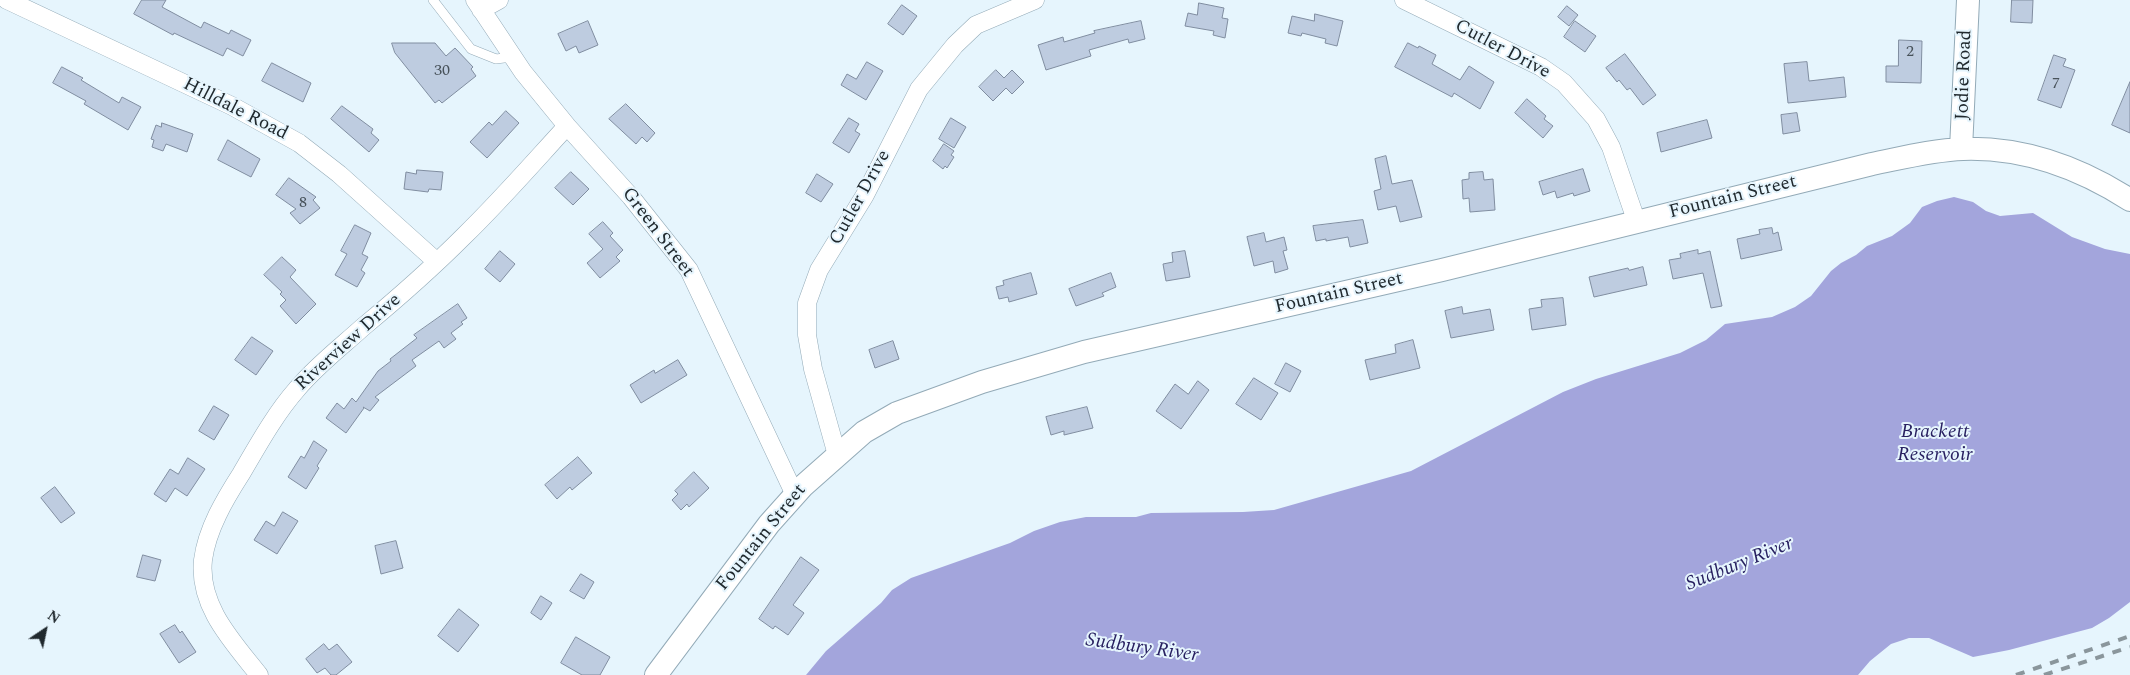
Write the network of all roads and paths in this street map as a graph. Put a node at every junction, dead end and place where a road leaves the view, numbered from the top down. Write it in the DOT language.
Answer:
graph roads {
  1 [pos="6,0"];
  2 [pos="433,0"];
  3 [pos="499,0"];
  4 [pos="1035,0"];
  5 [pos="1404,0"];
  6 [pos="1968,0"];
  7 [pos="478,5"];
  8 [pos="512,57"];
  9 [pos="567,126"];
  10 [pos="1961,149"];
  11 [pos="2130,200"];
  12 [pos="1638,222"];
  13 [pos="437,262"];
  14 [pos="837,455"];
  15 [pos="795,494"];
  16 [pos="259,675"];
  17 [pos="656,675"];
  1 -- 13 [label="street, Hilldale Road"];
  2 -- 8 [label="lane"];
  3 -- 7 [label="street"];
  4 -- 14 [label="street, Cutler Drive"];
  5 -- 12 [label="street, Cutler Drive"];
  6 -- 10 [label="street, Jodie Road"];
  7 -- 8 [label="street, Green Street"];
  8 -- 9 [label="street, Green Street"];
  9 -- 13 [label="street, Riverview Drive"];
  9 -- 15 [label="street, Green Street"];
  10 -- 11 [label="street, Fountain Street"];
  10 -- 12 [label="street, Fountain Street"];
  12 -- 14 [label="street, Fountain Street"];
  13 -- 16 [label="street, Riverview Drive"];
  14 -- 15 [label="street, Fountain Street"];
  15 -- 17 [label="street, Fountain Street"];
}
